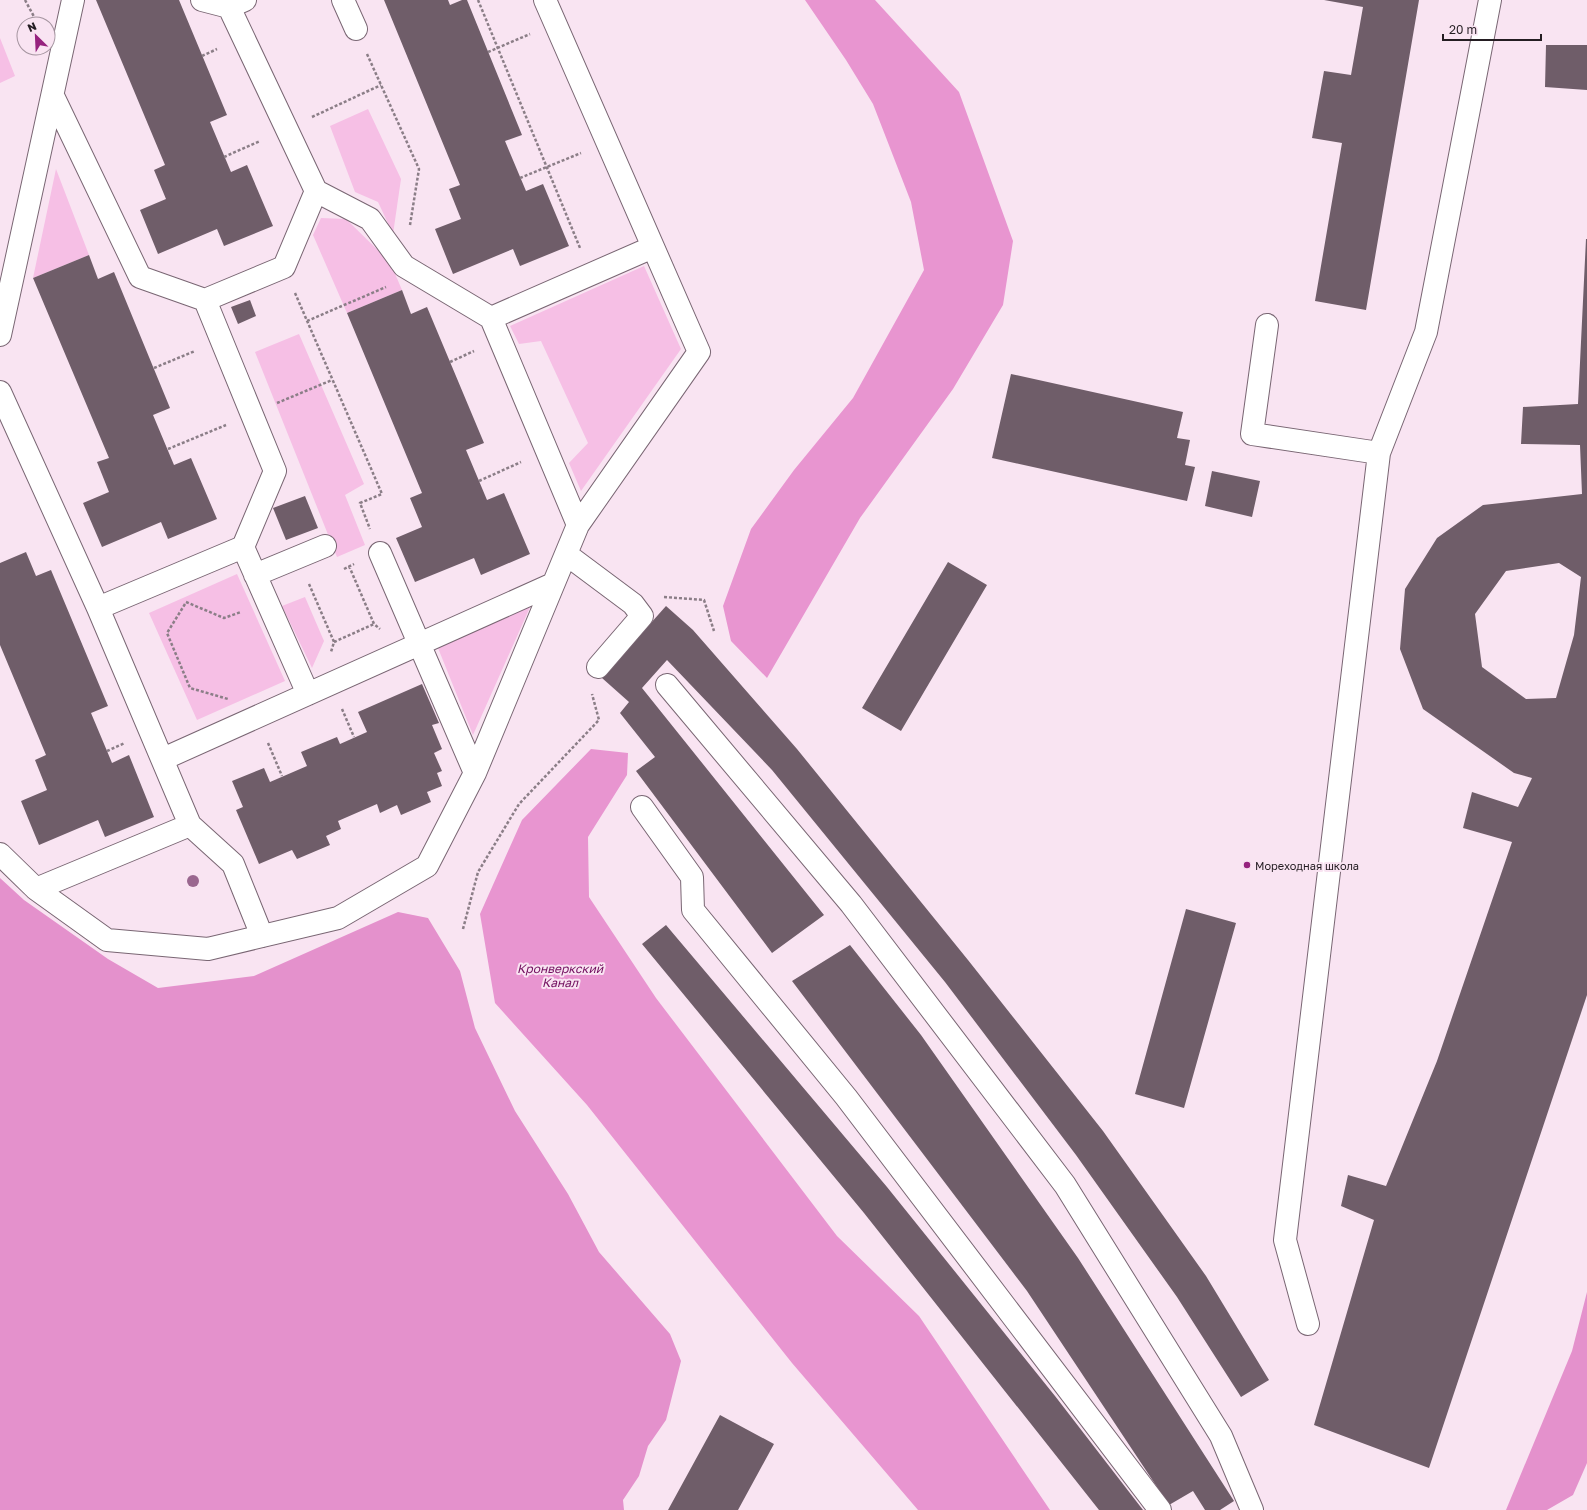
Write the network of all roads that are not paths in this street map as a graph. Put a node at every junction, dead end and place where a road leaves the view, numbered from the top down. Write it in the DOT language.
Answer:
graph roads {
  1 [pos="73,0"];
  2 [pos="202,0"];
  3 [pos="343,0"];
  4 [pos="545,0"];
  5 [pos="1490,0"];
  6 [pos="237,3"];
  7 [pos="356,29"];
  8 [pos="53,96"];
  9 [pos="316,191"];
  10 [pos="653,247"];
  11 [pos="205,300"];
  12 [pos="491,318"];
  13 [pos="1267,325"];
  14 [pos="0,335"];
  15 [pos="0,392"];
  16 [pos="1380,453"];
  17 [pos="578,525"];
  18 [pos="242,546"];
  19 [pos="325,546"];
  20 [pos="380,553"];
  21 [pos="566,554"];
  22 [pos="255,575"];
  23 [pos="553,584"];
  24 [pos="98,608"];
  25 [pos="419,644"];
  26 [pos="598,667"];
  27 [pos="667,686"];
  28 [pos="313,691"];
  29 [pos="163,759"];
  30 [pos="475,773"];
  31 [pos="642,807"];
  32 [pos="190,825"];
  33 [pos="0,854"];
  34 [pos="36,889"];
  35 [pos="262,936"];
  36 [pos="1308,1324"];
  37 [pos="1160,1510"];
  38 [pos="1252,1510"];
  1 -- 8 [label="lane"];
  2 -- 6 [label="lane"];
  3 -- 7 [label="lane"];
  4 -- 10 [label="lane"];
  5 -- 16 [label="lane"];
  6 -- 9 [label="lane"];
  8 -- 11 [label="lane"];
  8 -- 14 [label="lane"];
  9 -- 11 [label="lane"];
  9 -- 12 [label="lane"];
  10 -- 12 [label="lane"];
  10 -- 17 [label="lane"];
  11 -- 18 [label="lane"];
  12 -- 17 [label="lane"];
  13 -- 16 [label="lane"];
  15 -- 24 [label="lane"];
  16 -- 36 [label="lane"];
  17 -- 21 [label="lane"];
  18 -- 22 [label="lane"];
  18 -- 24 [label="lane"];
  19 -- 22 [label="lane"];
  20 -- 25 [label="lane"];
  21 -- 23 [label="lane"];
  21 -- 26 [label="lane"];
  22 -- 28 [label="lane"];
  23 -- 25 [label="lane"];
  23 -- 30 [label="lane"];
  24 -- 29 [label="lane"];
  25 -- 28 [label="lane"];
  25 -- 30 [label="lane"];
  27 -- 38 [label="lane"];
  28 -- 29 [label="lane"];
  29 -- 32 [label="lane"];
  30 -- 35 [label="lane"];
  31 -- 37 [label="lane"];
  32 -- 34 [label="lane"];
  32 -- 35 [label="lane"];
  33 -- 34 [label="lane"];
  34 -- 35 [label="lane"];
}
